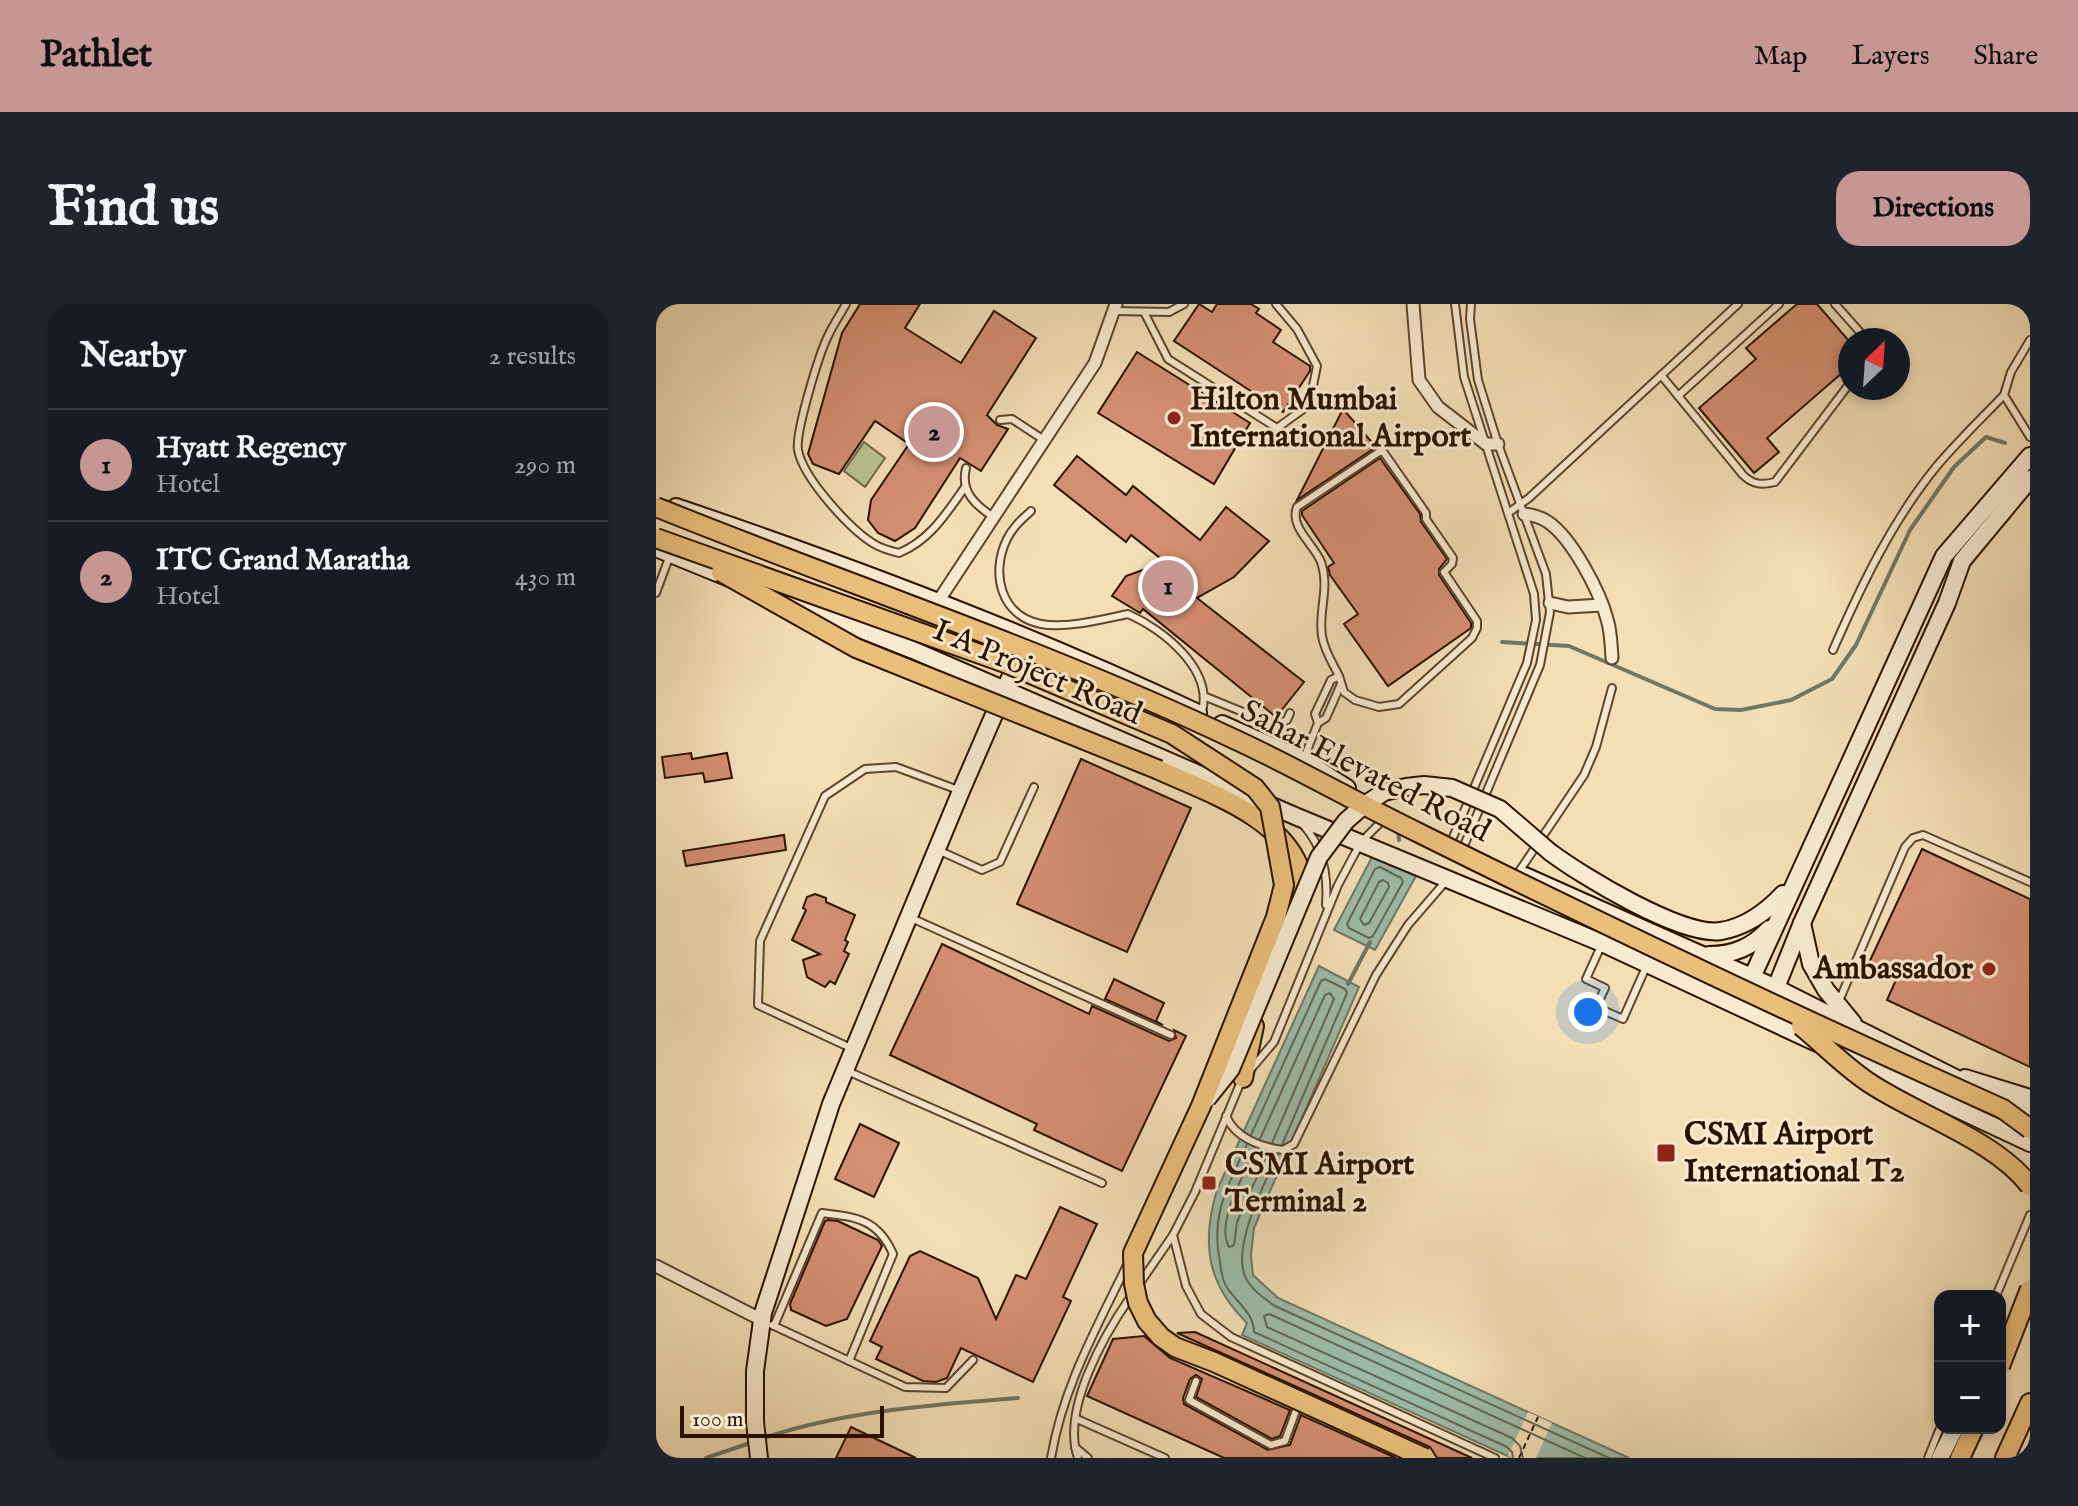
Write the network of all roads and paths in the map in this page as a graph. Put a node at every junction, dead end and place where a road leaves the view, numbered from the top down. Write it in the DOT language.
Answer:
graph roads {
  1 [pos="846,304"];
  2 [pos="1184,304"];
  3 [pos="1276,304"];
  4 [pos="1413,304"];
  5 [pos="1455,304"];
  6 [pos="1471,304"];
  7 [pos="1738,304"];
  8 [pos="1779,304"];
  9 [pos="1835,304"];
  10 [pos="1116,308"];
  11 [pos="1144,312"];
  12 [pos="1856,328"];
  13 [pos="2030,340"];
  14 [pos="1661,375"];
  15 [pos="2004,395"];
  16 [pos="1678,396"];
  17 [pos="1838,399"];
  18 [pos="1000,420"];
  19 [pos="2030,437"];
  20 [pos="1044,440"];
  21 [pos="1492,444"];
  22 [pos="2030,456"];
  23 [pos="966,468"];
  24 [pos="2030,479"];
  25 [pos="965,487"];
  26 [pos="656,500"];
  27 [pos="656,507"];
  28 [pos="1522,509"];
  29 [pos="1031,511"];
  30 [pos="1508,513"];
  31 [pos="995,518"];
  32 [pos="656,538"];
  33 [pos="667,549"];
  34 [pos="656,593"];
  35 [pos="939,600"];
  36 [pos="1602,605"];
  37 [pos="1550,608"];
  38 [pos="1023,630"];
  39 [pos="1530,650"];
  40 [pos="1833,650"];
  41 [pos="1543,654"];
  42 [pos="1612,658"];
  43 [pos="1340,680"];
  44 [pos="1612,688"];
  45 [pos="1004,689"];
  46 [pos="1206,697"];
  47 [pos="1290,713"];
  48 [pos="1201,715"];
  49 [pos="1318,723"];
  50 [pos="1303,760"];
  51 [pos="1034,787"];
  52 [pos="961,791"];
  53 [pos="1389,815"];
  54 [pos="1295,816"];
  55 [pos="1361,842"];
  56 [pos="1457,845"];
  57 [pos="937,849"];
  58 [pos="1518,873"];
  59 [pos="1796,877"];
  60 [pos="1448,879"];
  61 [pos="2030,882"];
  62 [pos="1325,913"];
  63 [pos="909,917"];
  64 [pos="1802,923"];
  65 [pos="1774,925"];
  66 [pos="1602,943"];
  67 [pos="1703,955"];
  68 [pos="1647,964"];
  69 [pos="1752,977"];
  70 [pos="1776,988"];
  71 [pos="1837,1004"];
  72 [pos="1738,1007"];
  73 [pos="1783,1011"];
  74 [pos="1762,1018"];
  75 [pos="1858,1030"];
  76 [pos="1171,1035"];
  77 [pos="854,1050"];
  78 [pos="845,1070"];
  79 [pos="1944,1072"];
  80 [pos="1243,1078"];
  81 [pos="2030,1098"];
  82 [pos="1201,1106"];
  83 [pos="2030,1115"];
  84 [pos="1226,1116"];
  85 [pos="2030,1129"];
  86 [pos="2030,1143"];
  87 [pos="1102,1183"];
  88 [pos="2030,1186"];
  89 [pos="2030,1215"];
  90 [pos="1173,1235"];
  91 [pos="1133,1253"];
  92 [pos="656,1266"];
  93 [pos="2030,1289"];
  94 [pos="1999,1290"];
  95 [pos="768,1323"];
  96 [pos="2030,1327"];
  97 [pos="2006,1339"];
  98 [pos="973,1360"];
  99 [pos="849,1361"];
  100 [pos="2002,1362"];
  101 [pos="1196,1381"];
  102 [pos="1299,1401"];
  103 [pos="2030,1403"];
  104 [pos="1538,1417"];
  105 [pos="1077,1419"];
  106 [pos="1938,1434"];
  107 [pos="1952,1434"];
  108 [pos="1971,1434"];
  109 [pos="1074,1447"];
  110 [pos="759,1457"];
  111 [pos="1051,1458"];
  112 [pos="1078,1458"];
  113 [pos="1088,1458"];
  114 [pos="1165,1458"];
  115 [pos="1425,1458"];
  116 [pos="1495,1458"];
  117 [pos="1519,1458"];
  118 [pos="1928,1458"];
  119 [pos="1940,1458"];
  120 [pos="1960,1458"];
  121 [pos="2005,1458"];
  1 -- 25 [label="lane"];
  2 -- 11 [label="lane"];
  3 -- 11 [label="lane"];
  4 -- 21 [label="street"];
  5 -- 21 [label="lane"];
  6 -- 21 [label="lane"];
  7 -- 14 [label="lane"];
  8 -- 16 [label="lane"];
  9 -- 12 [label="lane"];
  10 -- 11 [label="lane"];
  10 -- 20 [label="street"];
  13 -- 15 [label="lane"];
  14 -- 16 [label="lane"];
  14 -- 28 [label="lane"];
  15 -- 19 [label="lane"];
  15 -- 40 [label="lane"];
  16 -- 17 [label="lane"];
  18 -- 20 [label="lane"];
  20 -- 31 [label="street"];
  21 -- 28 [label="lane"];
  21 -- 30 [label="lane"];
  22 -- 59 [label="main road"];
  23 -- 25 [label="lane"];
  24 -- 64 [label="main road"];
  25 -- 31 [label="lane"];
  26 -- 35 [label="main road"];
  27 -- 73 [label="main road, Sahar Elevated Road, bridge"];
  28 -- 30 [label="lane"];
  28 -- 36 [label="street"];
  28 -- 37 [label="lane"];
  29 -- 38 [label="lane"];
  30 -- 39 [label="lane"];
  31 -- 35 [label="street"];
  32 -- 33 [label="main road, Sahar Elevated Road, bridge"];
  33 -- 34 [label="lane"];
  33 -- 45 [label="main road, I A Project Road"];
  33 -- 80 [label="main road, bridge"];
  33 -- 82 [label="main road, Sahar Elevated Road, bridge"];
  35 -- 38 [label="main road"];
  36 -- 37 [label="street"];
  36 -- 42 [label="street"];
  37 -- 41 [label="lane"];
  38 -- 45 [label="main road"];
  38 -- 46 [label="lane"];
  38 -- 48 [label="main road"];
  39 -- 41 [label="lane"];
  39 -- 56 [label="lane"];
  41 -- 56 [label="lane"];
  43 -- 43 [label="lane"];
  43 -- 49 [label="lane"];
  43 -- 49 [label="lane"];
  44 -- 58 [label="lane"];
  45 -- 52 [label="main road"];
  45 -- 54 [label="main road, I A Project Road"];
  46 -- 47 [label="lane"];
  46 -- 48 [label="lane"];
  48 -- 50 [label="main road"];
  49 -- 50 [label="lane"];
  50 -- 53 [label="main road"];
  51 -- 57 [label="lane"];
  52 -- 57 [label="main road"];
  52 -- 77 [label="lane"];
  53 -- 55 [label="lane"];
  53 -- 56 [label="main road, bridge"];
  54 -- 55 [label="main road, I A Project Road"];
  54 -- 62 [label="lane"];
  55 -- 60 [label="main road, I A Project Road"];
  55 -- 62 [label="lane"];
  56 -- 58 [label="main road"];
  57 -- 63 [label="main road"];
  58 -- 67 [label="main road"];
  59 -- 65 [label="main road"];
  59 -- 82 [label="main road, bridge"];
  60 -- 66 [label="main road, I A Project Road"];
  60 -- 84 [label="lane"];
  61 -- 71 [label="lane"];
  62 -- 80 [label="lane"];
  63 -- 76 [label="lane"];
  63 -- 77 [label="main road"];
  64 -- 70 [label="main road"];
  64 -- 71 [label="main road"];
  65 -- 67 [label="main road"];
  65 -- 69 [label="main road"];
  66 -- 68 [label="main road, I A Project Road"];
  66 -- 68 [label="lane"];
  67 -- 69 [label="main road"];
  68 -- 72 [label="main road, I A Project Road"];
  69 -- 70 [label="main road"];
  69 -- 72 [label="main road"];
  70 -- 74 [label="main road"];
  70 -- 75 [label="main road"];
  71 -- 75 [label="main road"];
  72 -- 74 [label="main road, I A Project Road"];
  73 -- 85 [label="main road, Sahar Elevated Road, bridge"];
  73 -- 88 [label="main road, bridge"];
  74 -- 86 [label="main road, I A Project Road"];
  75 -- 79 [label="main road"];
  77 -- 78 [label="main road"];
  78 -- 87 [label="lane"];
  78 -- 95 [label="main road"];
  79 -- 81 [label="main road"];
  79 -- 83 [label="main road"];
  80 -- 84 [label="lane"];
  82 -- 91 [label="main road, Sahar Elevated Road, bridge"];
  84 -- 90 [label="lane"];
  89 -- 94 [label="lane"];
  90 -- 105 [label="lane"];
  90 -- 116 [label="lane"];
  91 -- 102 [label="main road, bridge"];
  91 -- 111 [label="lane, Sahar Elevated Road"];
  92 -- 95 [label="street"];
  93 -- 100 [label="main road, bridge"];
  95 -- 99 [label="lane"];
  95 -- 99 [label="lane"];
  95 -- 110 [label="main road"];
  96 -- 97 [label="main road"];
  98 -- 99 [label="lane"];
  101 -- 102 [label="lane"];
  102 -- 115 [label="main road, bridge"];
  103 -- 121 [label="main road"];
  104 -- 117 [label="path"];
  105 -- 109 [label="lane"];
  105 -- 114 [label="lane"];
  106 -- 118 [label="lane"];
  107 -- 119 [label="main road"];
  108 -- 120 [label="main road"];
  109 -- 112 [label="lane"];
  109 -- 113 [label="lane"];
}
